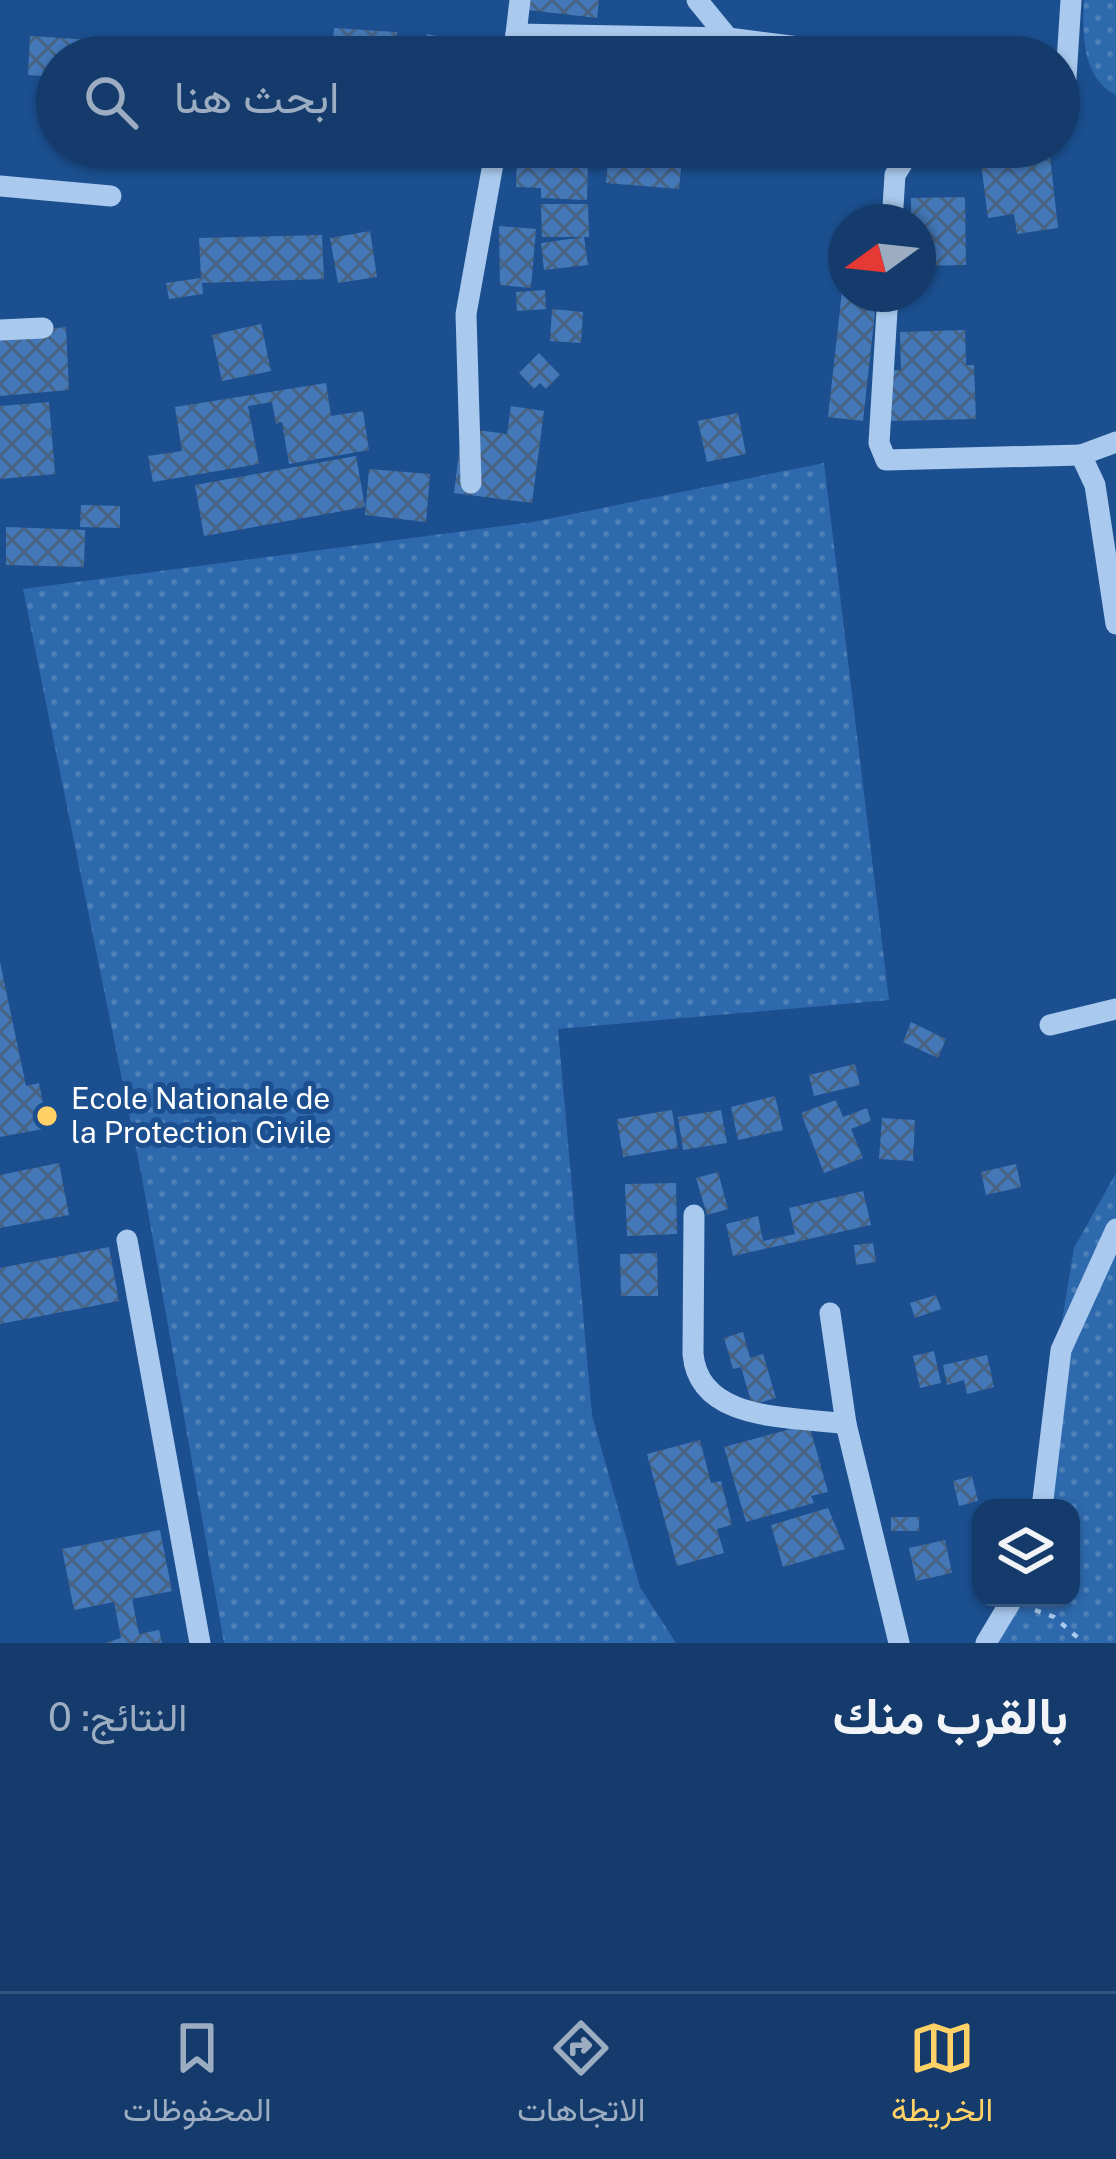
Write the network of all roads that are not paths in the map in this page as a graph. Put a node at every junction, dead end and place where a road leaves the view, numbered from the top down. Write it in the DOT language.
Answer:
graph roads {
  1 [pos="520,0"];
  2 [pos="697,0"];
  3 [pos="1071,0"];
  4 [pos="515,36"];
  5 [pos="720,36"];
  6 [pos="1069,36"];
  7 [pos="492,168"];
  8 [pos="899,168"];
  9 [pos="0,186"];
  10 [pos="111,196"];
  11 [pos="893,204"];
  12 [pos="886,312"];
  13 [pos="43,328"];
  14 [pos="0,330"];
  15 [pos="1116,442"];
  16 [pos="1081,455"];
  17 [pos="470,483"];
  18 [pos="1116,624"];
  19 [pos="1116,1009"];
  20 [pos="1050,1025"];
  21 [pos="694,1215"];
  22 [pos="1116,1229"];
  23 [pos="127,1240"];
  24 [pos="830,1313"];
  25 [pos="846,1424"];
  26 [pos="1043,1499"];
  27 [pos="1007,1607"];
  28 [pos="200,1643"];
  29 [pos="899,1643"];
  30 [pos="986,1643"];
  1 -- 4 [label="street"];
  2 -- 5 [label="street"];
  3 -- 6 [label="street"];
  7 -- 17 [label="street"];
  8 -- 11 [label="street"];
  9 -- 10 [label="street"];
  12 -- 16 [label="street"];
  13 -- 14 [label="street"];
  15 -- 16 [label="street"];
  16 -- 18 [label="street"];
  19 -- 20 [label="street"];
  21 -- 25 [label="street"];
  22 -- 26 [label="street"];
  23 -- 28 [label="street"];
  24 -- 25 [label="street"];
  25 -- 29 [label="street"];
  27 -- 30 [label="street"];
}
